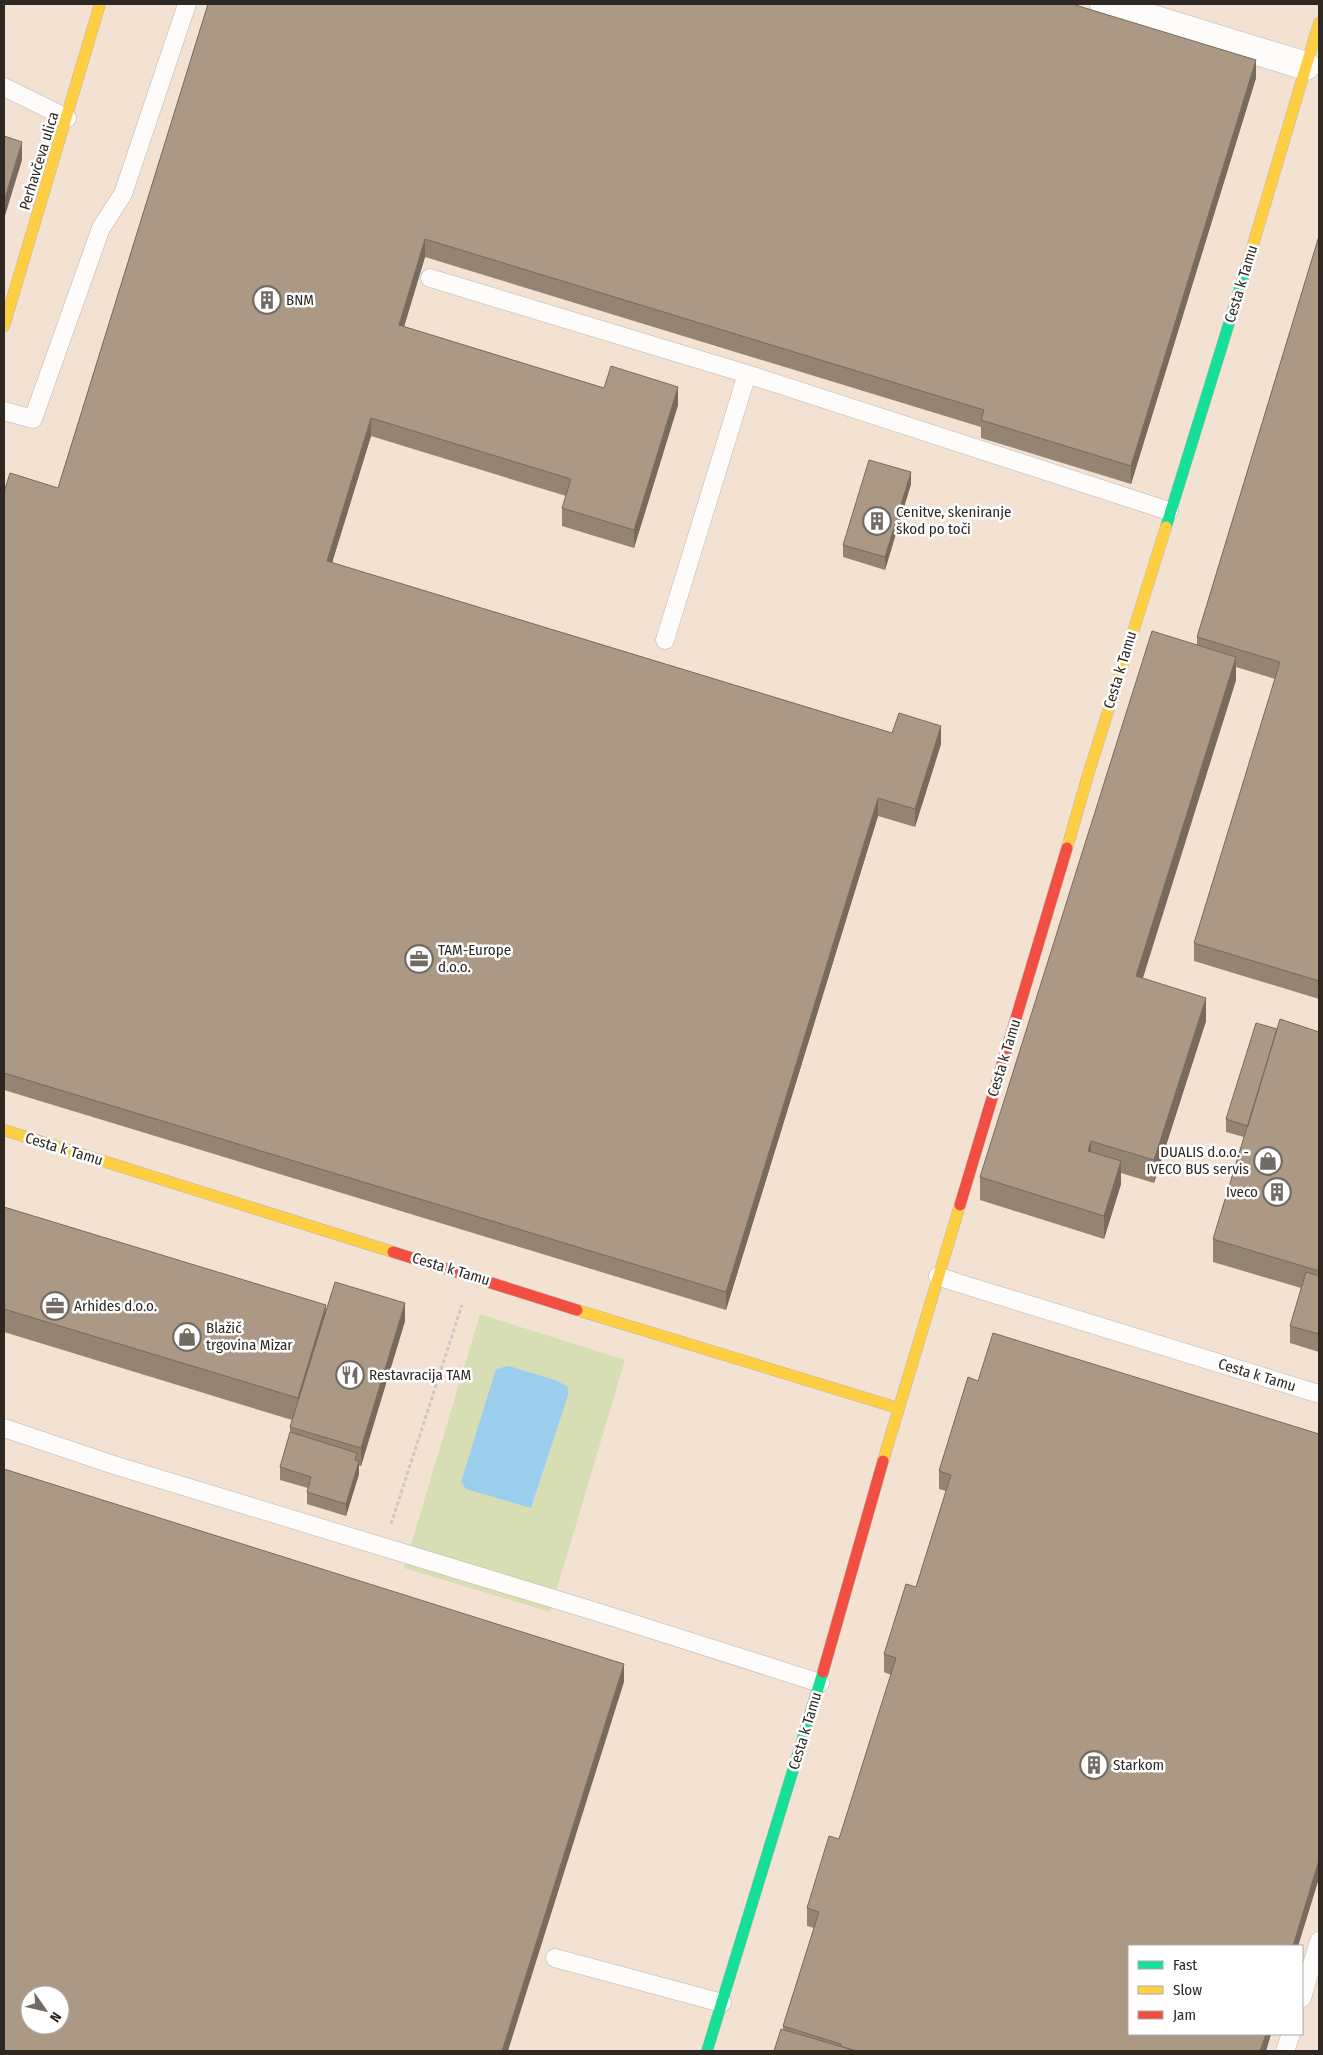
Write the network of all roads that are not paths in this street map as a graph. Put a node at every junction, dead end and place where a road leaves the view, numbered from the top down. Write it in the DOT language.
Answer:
graph roads {
  1 [pos="100,4"];
  2 [pos="187,4"];
  3 [pos="1120,6"];
  4 [pos="1319,23"];
  5 [pos="1312,58"];
  6 [pos="4,87"];
  7 [pos="68,118"];
  8 [pos="430,278"];
  9 [pos="4,326"];
  10 [pos="747,374"];
  11 [pos="4,411"];
  12 [pos="1170,511"];
  13 [pos="665,640"];
  14 [pos="4,1130"];
  15 [pos="938,1276"];
  16 [pos="1319,1394"];
  17 [pos="898,1408"];
  18 [pos="4,1428"];
  19 [pos="820,1683"];
  20 [pos="1319,1941"];
  21 [pos="555,1958"];
  22 [pos="1303,1995"];
  23 [pos="722,2003"];
  24 [pos="1290,2035"];
  25 [pos="707,2051"];
  26 [pos="1285,2051"];
  1 -- 7 [label="street, Perhavčeva ulica"];
  2 -- 11 [label="lane"];
  3 -- 5 [label="street"];
  4 -- 5 [label="street, Cesta k Tamu"];
  5 -- 12 [label="street, Cesta k Tamu"];
  6 -- 7 [label="lane"];
  7 -- 9 [label="street, Perhavčeva ulica"];
  8 -- 10 [label="lane"];
  10 -- 12 [label="lane"];
  10 -- 13 [label="lane"];
  12 -- 15 [label="street, Cesta k Tamu"];
  14 -- 17 [label="street, Cesta k Tamu"];
  15 -- 16 [label="lane, Cesta k Tamu"];
  15 -- 17 [label="street, Cesta k Tamu"];
  17 -- 19 [label="street, Cesta k Tamu"];
  18 -- 19 [label="lane"];
  19 -- 23 [label="street, Cesta k Tamu"];
  20 -- 22 [label="lane"];
  21 -- 23 [label="lane"];
  23 -- 25 [label="street, Cesta k Tamu"];
  24 -- 26 [label="lane"];
}
